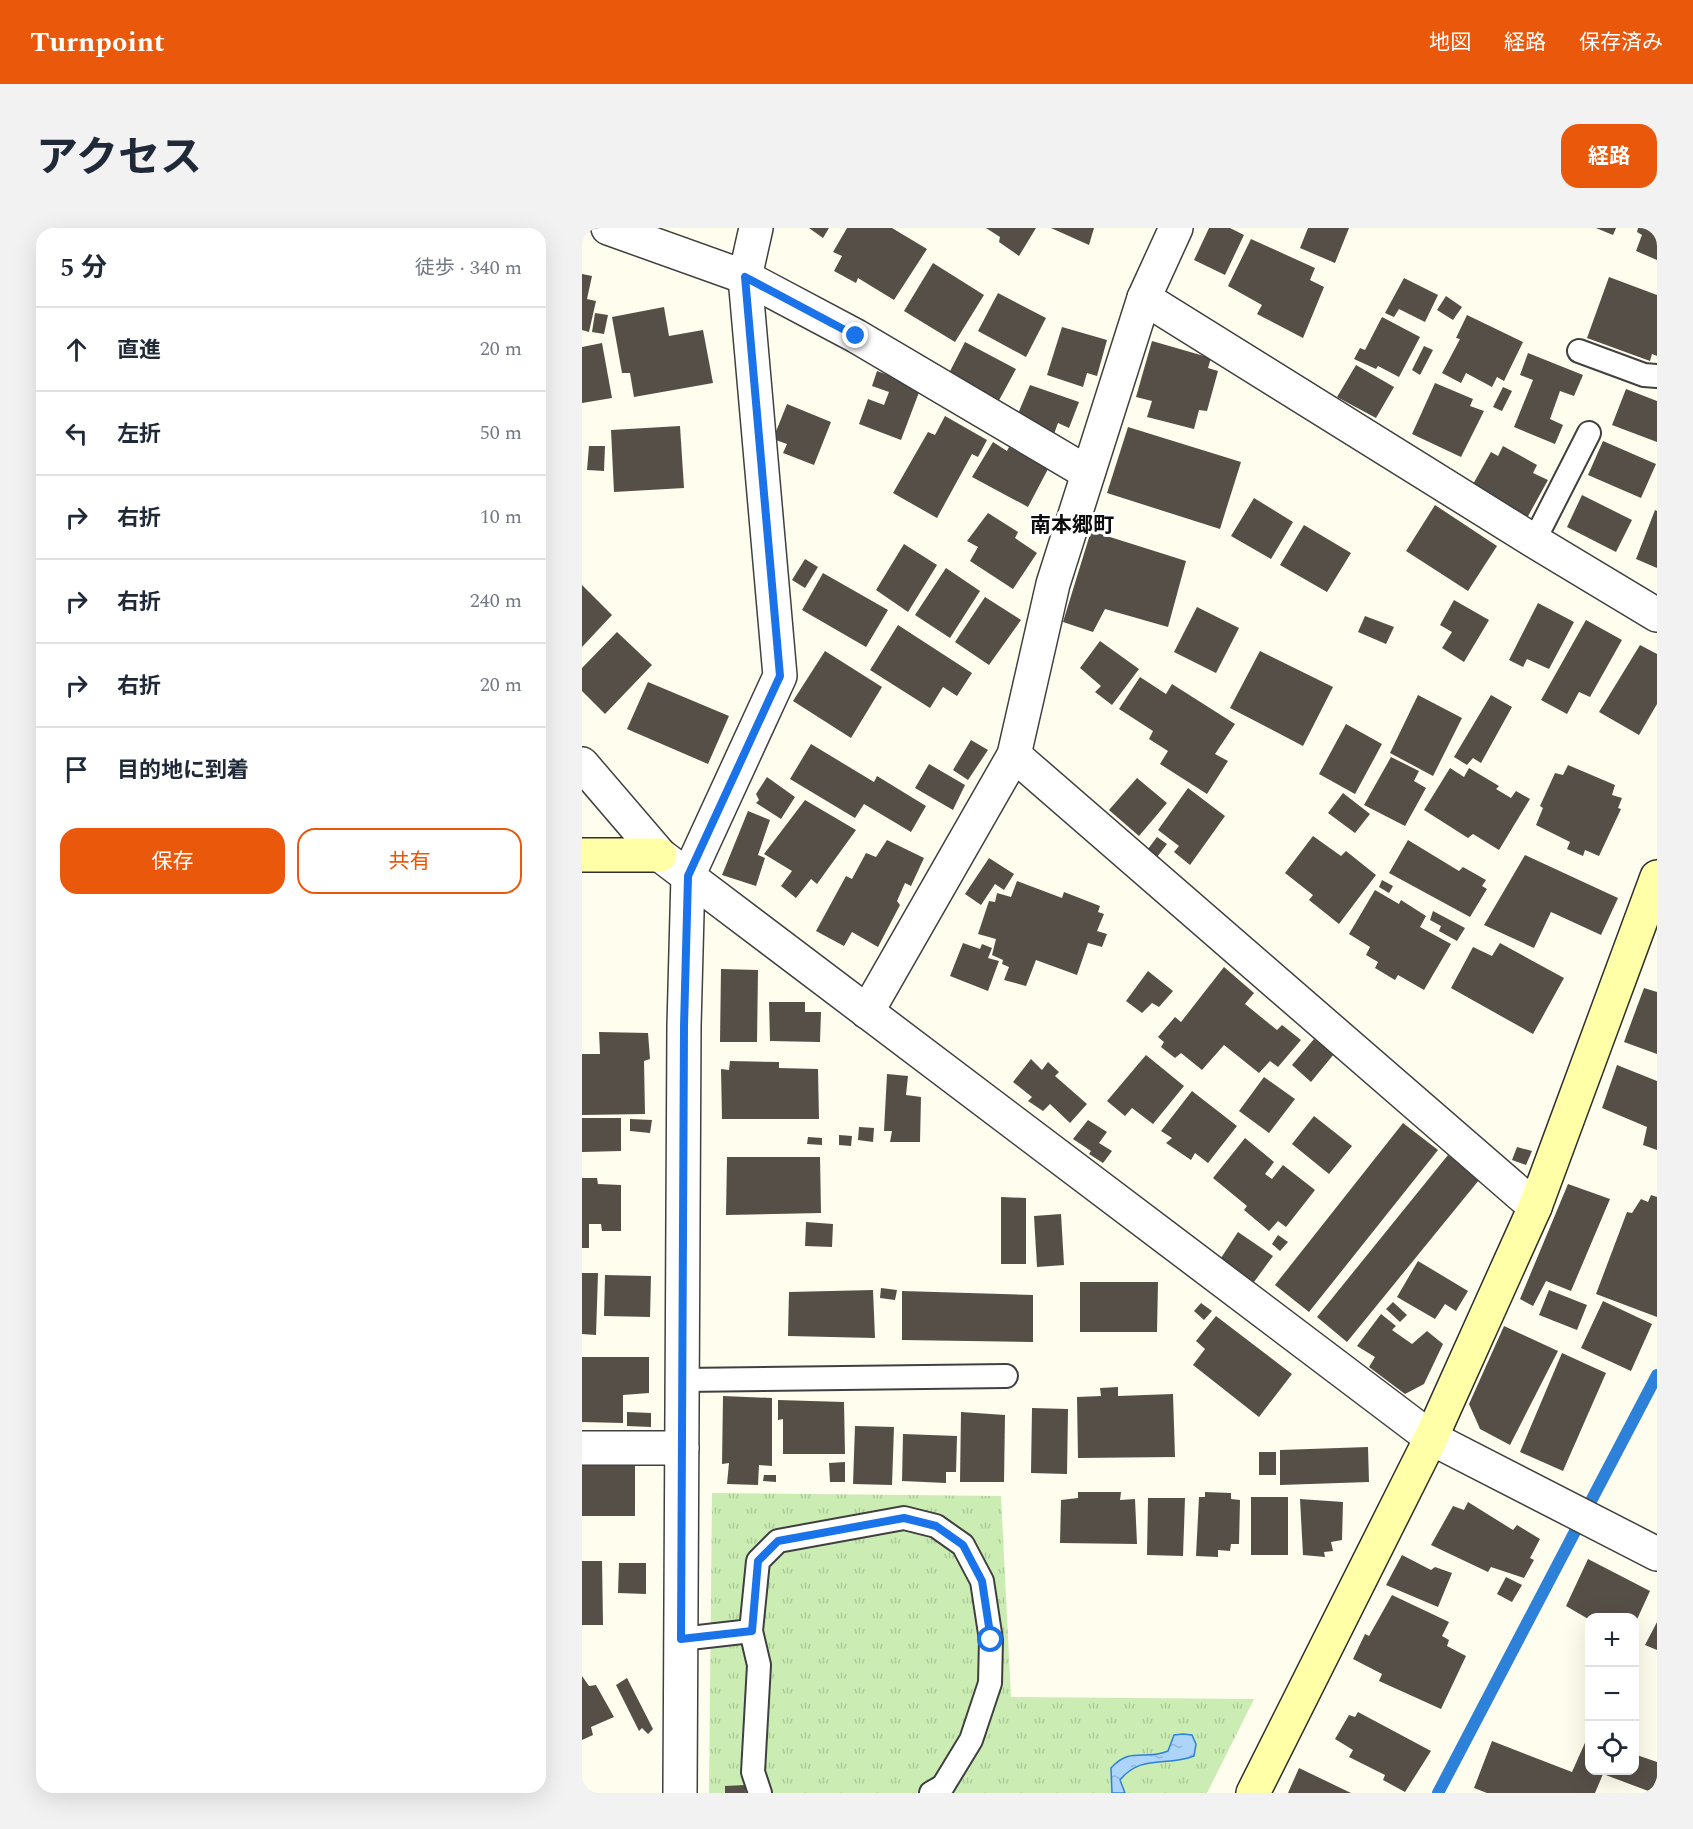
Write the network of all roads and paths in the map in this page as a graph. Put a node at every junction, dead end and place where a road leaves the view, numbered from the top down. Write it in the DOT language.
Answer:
graph roads {
  1 [pos="608,228"];
  2 [pos="756,228"];
  3 [pos="1176,228"];
  4 [pos="745,277"];
  5 [pos="1144,298"];
  6 [pos="1579,351"];
  7 [pos="1657,376"];
  8 [pos="1589,433"];
  9 [pos="1088,473"];
  10 [pos="1533,541"];
  11 [pos="1657,615"];
  12 [pos="1014,755"];
  13 [pos="582,764"];
  14 [pos="582,855"];
  15 [pos="660,855"];
  16 [pos="688,876"];
  17 [pos="1657,877"];
  18 [pos="867,1012"];
  19 [pos="1534,1207"];
  20 [pos="1006,1376"];
  21 [pos="683,1380"];
  22 [pos="1431,1438"];
  23 [pos="582,1448"];
  24 [pos="682,1448"];
  25 [pos="1657,1554"];
  26 [pos="752,1631"];
  27 [pos="681,1639"];
  28 [pos="941,1791"];
  29 [pos="680,1793"];
  30 [pos="760,1793"];
  31 [pos="1253,1793"];
  1 -- 4 [label="street"];
  2 -- 4 [label="street"];
  3 -- 5 [label="street"];
  4 -- 9 [label="street"];
  4 -- 16 [label="street"];
  5 -- 9 [label="street"];
  5 -- 10 [label="street"];
  6 -- 7 [label="lane"];
  8 -- 10 [label="lane"];
  9 -- 12 [label="street"];
  10 -- 11 [label="street"];
  12 -- 18 [label="street"];
  12 -- 19 [label="street"];
  13 -- 15 [label="street"];
  14 -- 15 [label="street"];
  15 -- 16 [label="street"];
  16 -- 18 [label="street"];
  16 -- 21 [label="street"];
  17 -- 19 [label="street"];
  18 -- 22 [label="street"];
  19 -- 22 [label="street"];
  20 -- 21 [label="lane"];
  21 -- 24 [label="street"];
  22 -- 25 [label="street"];
  22 -- 31 [label="street"];
  23 -- 24 [label="street"];
  24 -- 27 [label="street"];
  26 -- 27 [label="lane"];
  26 -- 28 [label="lane"];
  26 -- 30 [label="lane"];
  27 -- 29 [label="street"];
}
